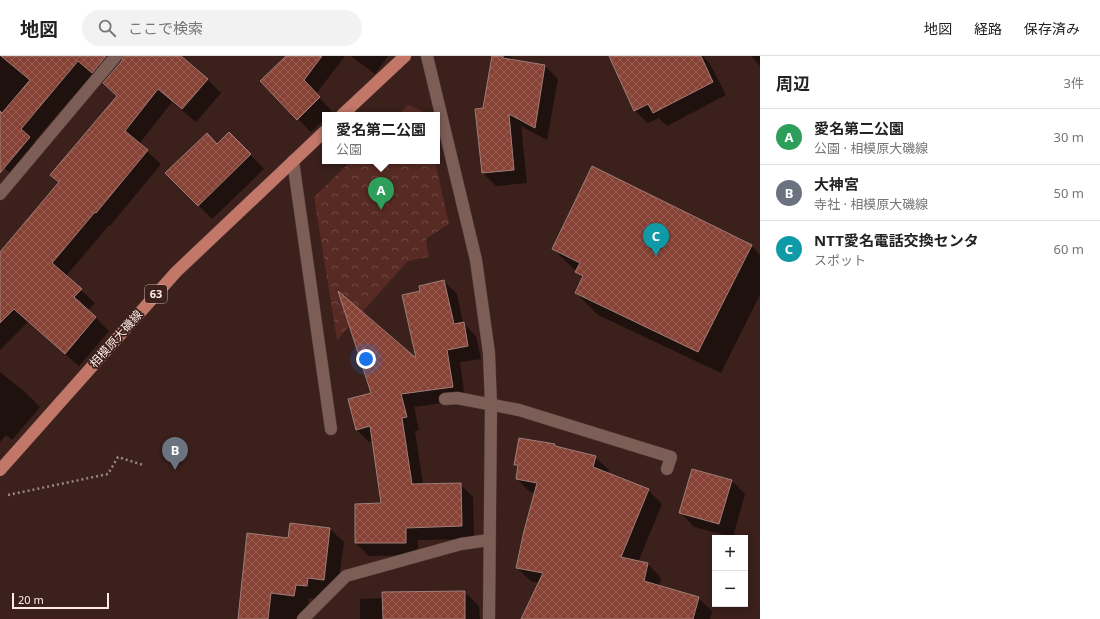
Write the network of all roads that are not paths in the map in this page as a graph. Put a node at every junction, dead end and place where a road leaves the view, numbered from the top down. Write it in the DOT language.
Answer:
graph roads {
  1 [pos="116,56"];
  2 [pos="405,56"];
  3 [pos="427,56"];
  4 [pos="345,112"];
  5 [pos="322,134"];
  6 [pos="293,161"];
  7 [pos="0,194"];
  8 [pos="444,399"];
  9 [pos="491,405"];
  10 [pos="330,429"];
  11 [pos="667,469"];
  12 [pos="0,470"];
  13 [pos="489,540"];
  14 [pos="303,619"];
  15 [pos="489,619"];
  1 -- 7 [label="street"];
  2 -- 4 [label="main road"];
  3 -- 9 [label="street"];
  5 -- 6 [label="main road, 相模原大磯線 / 63"];
  6 -- 10 [label="street"];
  6 -- 12 [label="main road, 相模原大磯線 / 63"];
  8 -- 9 [label="street"];
  9 -- 11 [label="street"];
  9 -- 13 [label="street"];
  13 -- 14 [label="street"];
  13 -- 15 [label="street"];
}
